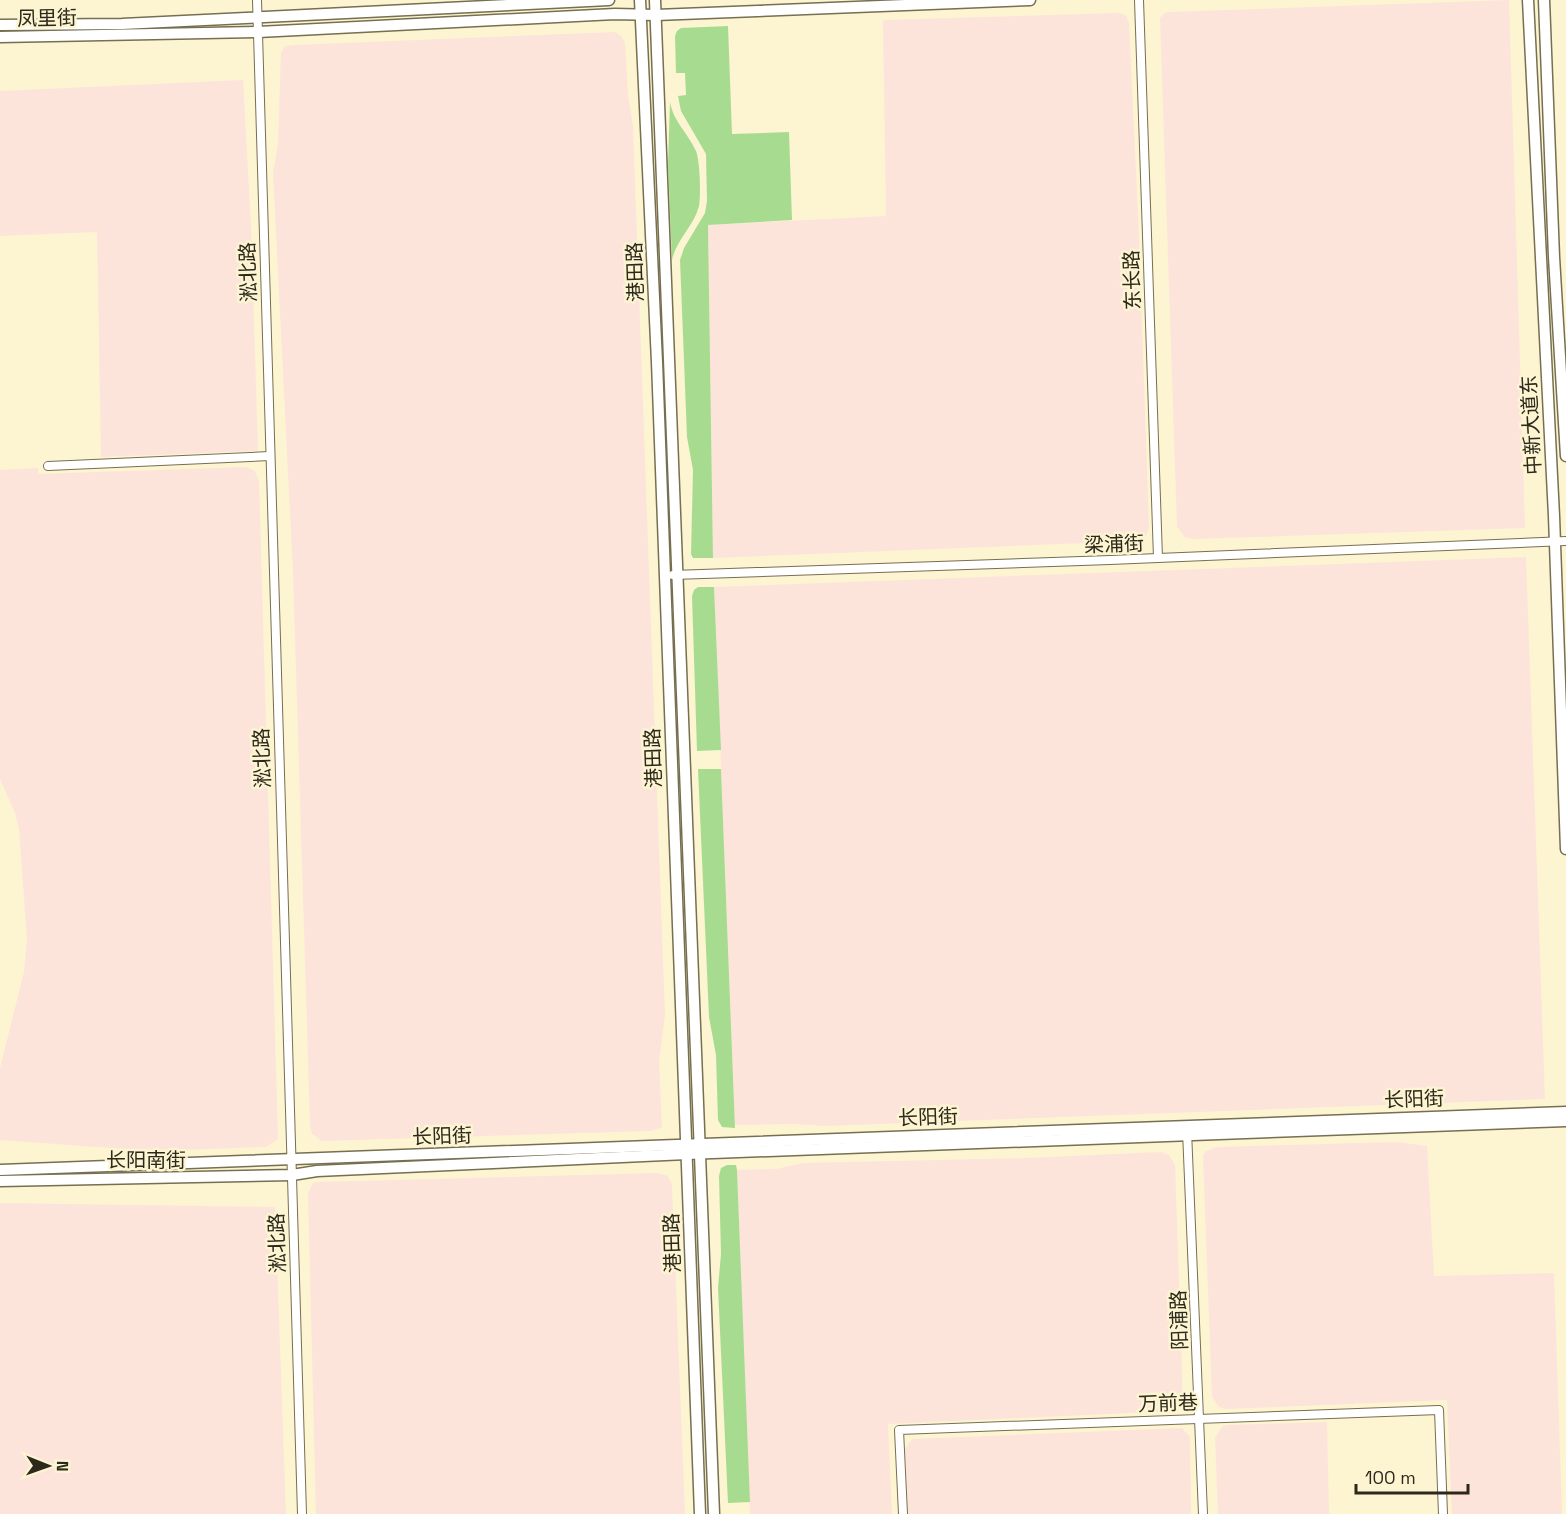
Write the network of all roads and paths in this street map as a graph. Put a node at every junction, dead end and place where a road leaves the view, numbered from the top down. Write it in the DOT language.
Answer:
graph roads {
  1 [pos="257,0"];
  2 [pos="609,0"];
  3 [pos="640,0"];
  4 [pos="655,0"];
  5 [pos="1030,0"];
  6 [pos="1139,0"];
  7 [pos="1528,0"];
  8 [pos="1544,0"];
  9 [pos="641,14"];
  10 [pos="656,15"];
  11 [pos="258,17"];
  12 [pos="0,25"];
  13 [pos="258,32"];
  14 [pos="0,37"];
  15 [pos="270,456"];
  16 [pos="1566,456"];
  17 [pos="48,466"];
  18 [pos="1560,541"];
  19 [pos="1158,558"];
  20 [pos="678,574"];
  21 [pos="664,575"];
  22 [pos="1566,849"];
  23 [pos="1566,1112"];
  24 [pos="1566,1121"];
  25 [pos="1187,1130"];
  26 [pos="686,1149"];
  27 [pos="700,1149"];
  28 [pos="291,1160"];
  29 [pos="0,1170"];
  30 [pos="292,1176"];
  31 [pos="0,1181"];
  32 [pos="1200,1419"];
  33 [pos="302,1514"];
  34 [pos="700,1514"];
  35 [pos="714,1514"];
  36 [pos="903,1514"];
  37 [pos="1203,1514"];
  38 [pos="1443,1514"];
  1 -- 11 [label="street, 淞北路"];
  2 -- 11 [label="main road, 凤里街"];
  3 -- 9 [label="main road, 港田路"];
  4 -- 10 [label="main road, 港田路"];
  5 -- 10 [label="main road, 凤里街"];
  6 -- 19 [label="street, 东长路"];
  7 -- 18 [label="main road, 中新大道东"];
  8 -- 16 [label="main road, 中新大道东"];
  9 -- 10 [label="main road, 凤里街"];
  9 -- 13 [label="main road, 凤里街"];
  9 -- 21 [label="main road, 港田路"];
  10 -- 20 [label="main road, 港田路"];
  11 -- 12 [label="main road, 凤里街"];
  11 -- 13 [label="street, 淞北路"];
  13 -- 14 [label="main road, 凤里街"];
  13 -- 15 [label="street, 淞北路"];
  15 -- 17 [label="street"];
  15 -- 28 [label="street, 淞北路"];
  18 -- 19 [label="street, 梁浦街"];
  18 -- 22 [label="main road, 中新大道东"];
  19 -- 20 [label="street, 梁浦街"];
  20 -- 21 [label="street, 梁浦街"];
  20 -- 27 [label="main road, 港田路"];
  21 -- 26 [label="main road, 港田路"];
  23 -- 25 [label="main road, 长阳街"];
  24 -- 25 [label="main road, 长阳街"];
  25 -- 27 [label="main road, 长阳街"];
  25 -- 32 [label="street, 阳浦路"];
  26 -- 27 [label="main road, 长阳街"];
  26 -- 28 [label="main road, 长阳街"];
  26 -- 30 [label="main road, 长阳街"];
  26 -- 34 [label="main road, 港田路"];
  27 -- 35 [label="main road, 港田路"];
  28 -- 29 [label="main road, 长阳南街"];
  28 -- 30 [label="street, 淞北路"];
  30 -- 31 [label="main road, 长阳南街"];
  30 -- 33 [label="street, 淞北路"];
  32 -- 36 [label="street, 万前巷"];
  32 -- 37 [label="street, 阳浦路"];
  32 -- 38 [label="street, 万前巷"];
}
